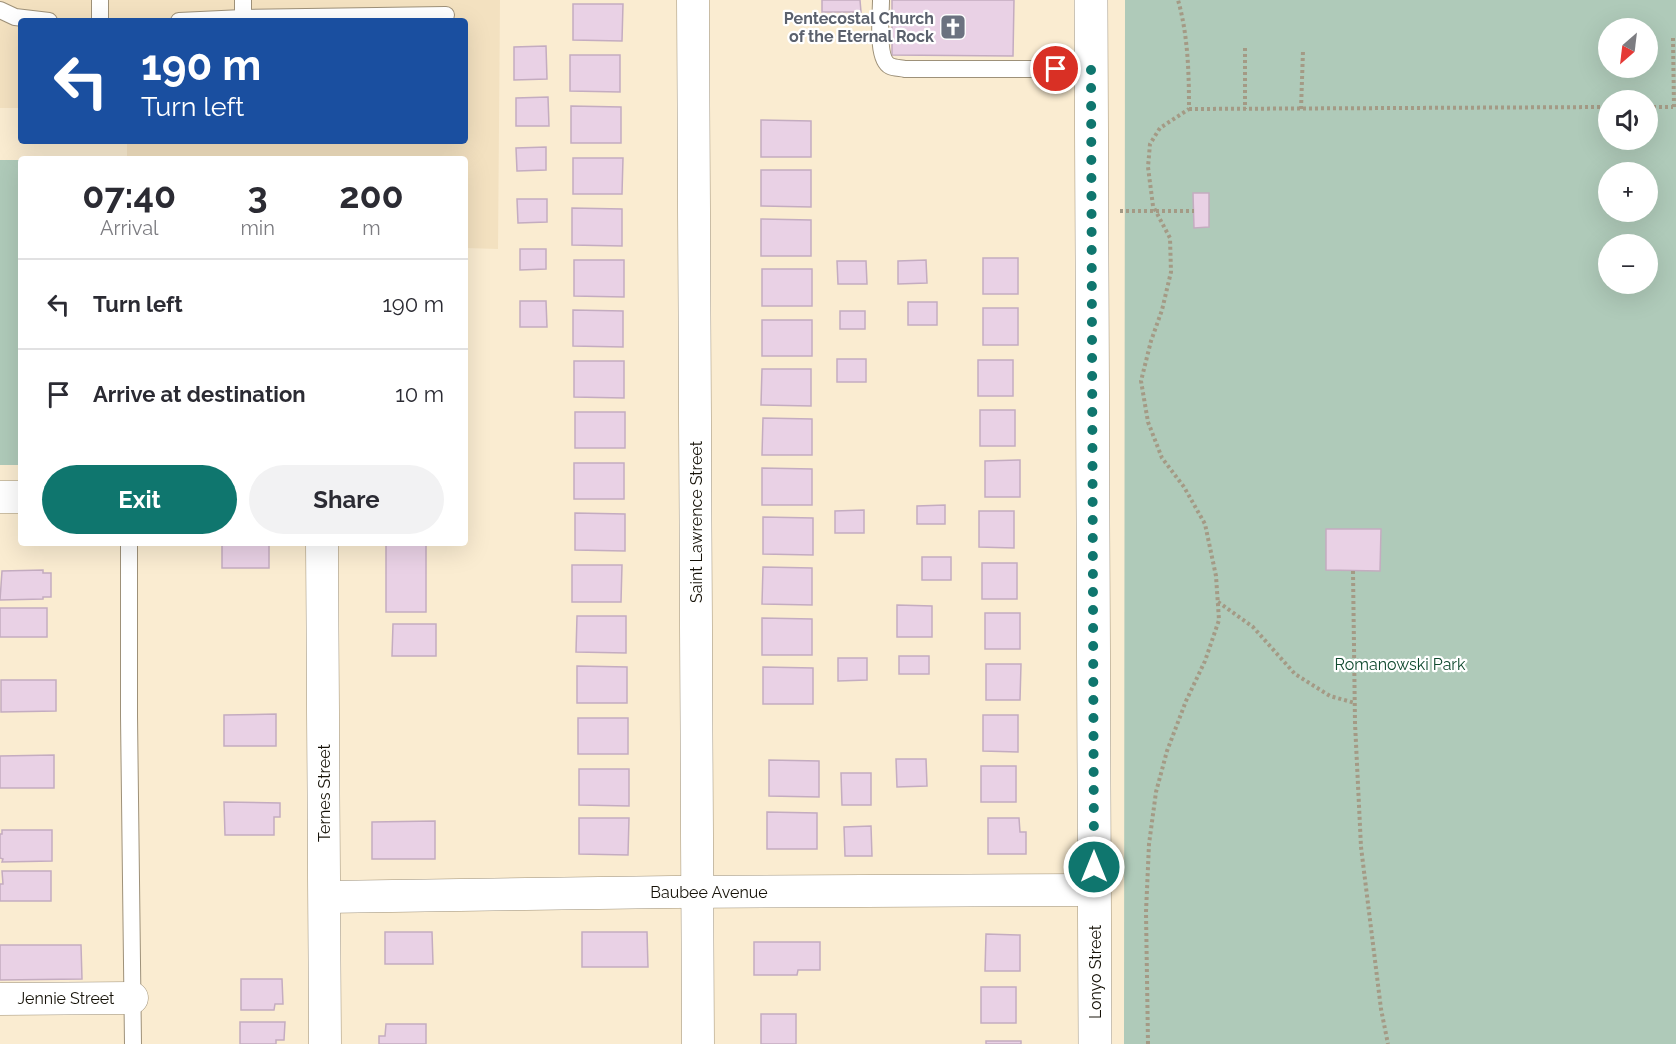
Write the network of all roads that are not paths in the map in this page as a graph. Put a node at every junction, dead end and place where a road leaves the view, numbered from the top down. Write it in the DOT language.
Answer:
graph roads {
  1 [pos="100,0"];
  2 [pos="243,0"];
  3 [pos="693,0"];
  4 [pos="881,0"];
  5 [pos="1091,0"];
  6 [pos="0,10"];
  7 [pos="446,15"];
  8 [pos="24,18"];
  9 [pos="100,18"];
  10 [pos="243,18"];
  11 [pos="1091,69"];
  12 [pos="0,497"];
  13 [pos="18,497"];
  14 [pos="129,546"];
  15 [pos="322,546"];
  16 [pos="1094,890"];
  17 [pos="698,892"];
  18 [pos="325,897"];
  19 [pos="132,998"];
  20 [pos="0,999"];
  21 [pos="133,1044"];
  22 [pos="326,1044"];
  23 [pos="698,1044"];
  24 [pos="1095,1044"];
  1 -- 9 [label="lane"];
  2 -- 10 [label="lane"];
  3 -- 17 [label="street, Saint Lawrence Street"];
  4 -- 11 [label="lane"];
  5 -- 11 [label="street, Lonyo Street"];
  6 -- 8 [label="lane"];
  7 -- 10 [label="lane"];
  11 -- 16 [label="street, Lonyo Street"];
  12 -- 13 [label="street"];
  14 -- 19 [label="lane"];
  15 -- 18 [label="street, Ternes Street"];
  16 -- 17 [label="street, Baubee Avenue"];
  16 -- 24 [label="street, Lonyo Street"];
  17 -- 18 [label="street, Baubee Avenue"];
  17 -- 23 [label="street, Saint Lawrence Street"];
  18 -- 22 [label="street, Ternes Street"];
  19 -- 20 [label="street, Jennie Street"];
  19 -- 21 [label="lane"];
}
